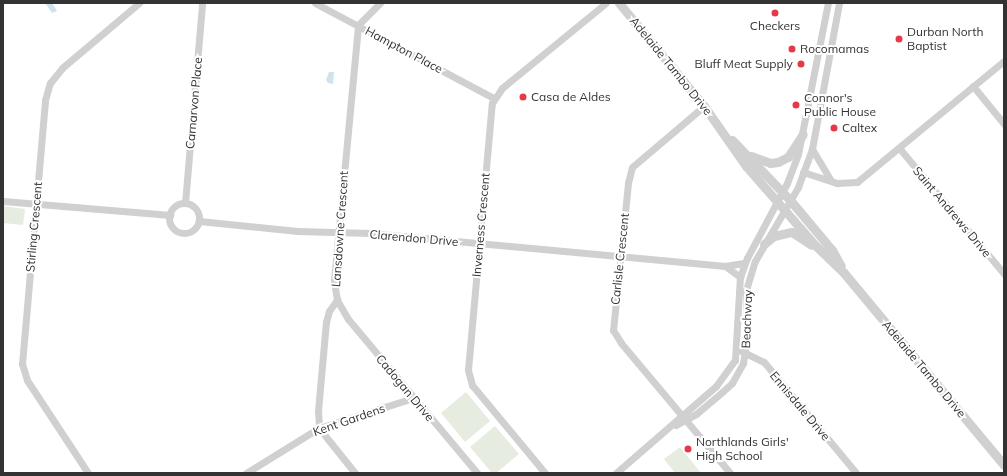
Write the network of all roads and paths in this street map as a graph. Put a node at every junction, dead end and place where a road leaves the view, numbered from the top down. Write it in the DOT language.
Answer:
graph roads {
  1 [pos="139,3"];
  2 [pos="202,3"];
  3 [pos="315,3"];
  4 [pos="380,3"];
  5 [pos="606,3"];
  6 [pos="619,3"];
  7 [pos="828,3"];
  8 [pos="839,3"];
  9 [pos="358,25"];
  10 [pos="1004,61"];
  11 [pos="973,86"];
  12 [pos="811,93"];
  13 [pos="822,96"];
  14 [pos="494,98"];
  15 [pos="704,106"];
  16 [pos="1004,124"];
  17 [pos="722,130"];
  18 [pos="803,134"];
  19 [pos="812,149"];
  20 [pos="900,149"];
  21 [pos="748,154"];
  22 [pos="803,172"];
  23 [pos="831,181"];
  24 [pos="783,192"];
  25 [pos="790,200"];
  26 [pos="3,201"];
  27 [pos="777,202"];
  28 [pos="185,203"];
  29 [pos="36,204"];
  30 [pos="784,210"];
  31 [pos="170,215"];
  32 [pos="199,221"];
  33 [pos="338,232"];
  34 [pos="480,244"];
  35 [pos="764,244"];
  36 [pos="825,255"];
  37 [pos="621,258"];
  38 [pos="744,263"];
  39 [pos="725,266"];
  40 [pos="844,273"];
  41 [pos="1004,274"];
  42 [pos="740,278"];
  43 [pos="337,300"];
  44 [pos="736,350"];
  45 [pos="746,352"];
  46 [pos="414,398"];
  47 [pos="684,417"];
  48 [pos="319,428"];
  49 [pos="1004,466"];
  50 [pos="88,473"];
  51 [pos="246,473"];
  52 [pos="356,473"];
  53 [pos="477,473"];
  54 [pos="545,473"];
  55 [pos="616,473"];
  56 [pos="730,473"];
  57 [pos="856,473"];
  1 -- 29 [label="street, Stirling Crescent"];
  2 -- 28 [label="street, Carnarvon Place"];
  3 -- 9 [label="street, Hampton Place"];
  4 -- 9 [label="street"];
  5 -- 14 [label="street"];
  6 -- 15 [label="street, Adelaide Tambo Drive"];
  7 -- 12 [label="street, Beachway"];
  8 -- 13 [label="street, Beachway"];
  9 -- 14 [label="street, Hampton Place"];
  9 -- 33 [label="street, Lansdowne Crescent"];
  10 -- 11 [label="street"];
  11 -- 16 [label="street"];
  11 -- 20 [label="street"];
  12 -- 13 [label="street"];
  12 -- 18 [label="street, Beachway"];
  13 -- 19 [label="street, Beachway"];
  14 -- 34 [label="street, Inverness Crescent"];
  15 -- 17 [label="street, Adelaide Tambo Drive"];
  15 -- 37 [label="street, Carlisle Crescent"];
  17 -- 21 [label="street, Adelaide Tambo Drive"];
  17 -- 27 [label="street, Adelaide Tambo Drive"];
  18 -- 21 [label="street"];
  18 -- 24 [label="street, Beachway"];
  19 -- 22 [label="street, Beachway"];
  19 -- 23 [label="street"];
  20 -- 23 [label="street"];
  20 -- 41 [label="street, Saint Andrews Drive"];
  21 -- 24 [label="street, Adelaide Tambo Drive"];
  22 -- 23 [label="street"];
  22 -- 25 [label="street, Beachway"];
  24 -- 25 [label="street, Adelaide Tambo Drive"];
  24 -- 27 [label="street, Beachway"];
  25 -- 30 [label="street, Beachway"];
  25 -- 40 [label="street, Adelaide Tambo Drive"];
  26 -- 29 [label="street"];
  27 -- 30 [label="street, Adelaide Tambo Drive"];
  27 -- 38 [label="street, Beachway"];
  28 -- 31 [label="street"];
  28 -- 32 [label="street"];
  29 -- 31 [label="street"];
  29 -- 50 [label="street, Stirling Crescent"];
  30 -- 35 [label="street, Beachway"];
  30 -- 36 [label="street, Adelaide Tambo Drive"];
  31 -- 32 [label="street"];
  32 -- 33 [label="street, Clarendon Drive"];
  33 -- 34 [label="street, Clarendon Drive"];
  33 -- 43 [label="street, Lansdowne Crescent"];
  34 -- 37 [label="street, Clarendon Drive"];
  34 -- 54 [label="street, Inverness Crescent"];
  35 -- 36 [label="street"];
  35 -- 45 [label="street, Beachway"];
  36 -- 40 [label="street, Adelaide Tambo Drive"];
  37 -- 39 [label="street, Clarendon Drive"];
  37 -- 47 [label="street, Carlisle Crescent"];
  38 -- 39 [label="street, Clarendon Drive"];
  38 -- 42 [label="street, Beachway"];
  39 -- 42 [label="street"];
  40 -- 49 [label="street, Adelaide Tambo Drive"];
  42 -- 44 [label="street, Beachway"];
  43 -- 46 [label="street, Cadogan Drive"];
  43 -- 48 [label="street, Lansdowne Crescent"];
  44 -- 45 [label="street, Ennisdale Drive"];
  44 -- 47 [label="street, Beachway"];
  45 -- 47 [label="street, Beachway"];
  45 -- 57 [label="street, Ennisdale Drive"];
  46 -- 48 [label="street, Kent Gardens"];
  46 -- 53 [label="street, Cadogan Drive"];
  47 -- 55 [label="street, Beachway"];
  47 -- 56 [label="street, Carlisle Crescent"];
  48 -- 51 [label="street, Kent Gardens"];
  48 -- 52 [label="street"];
}
